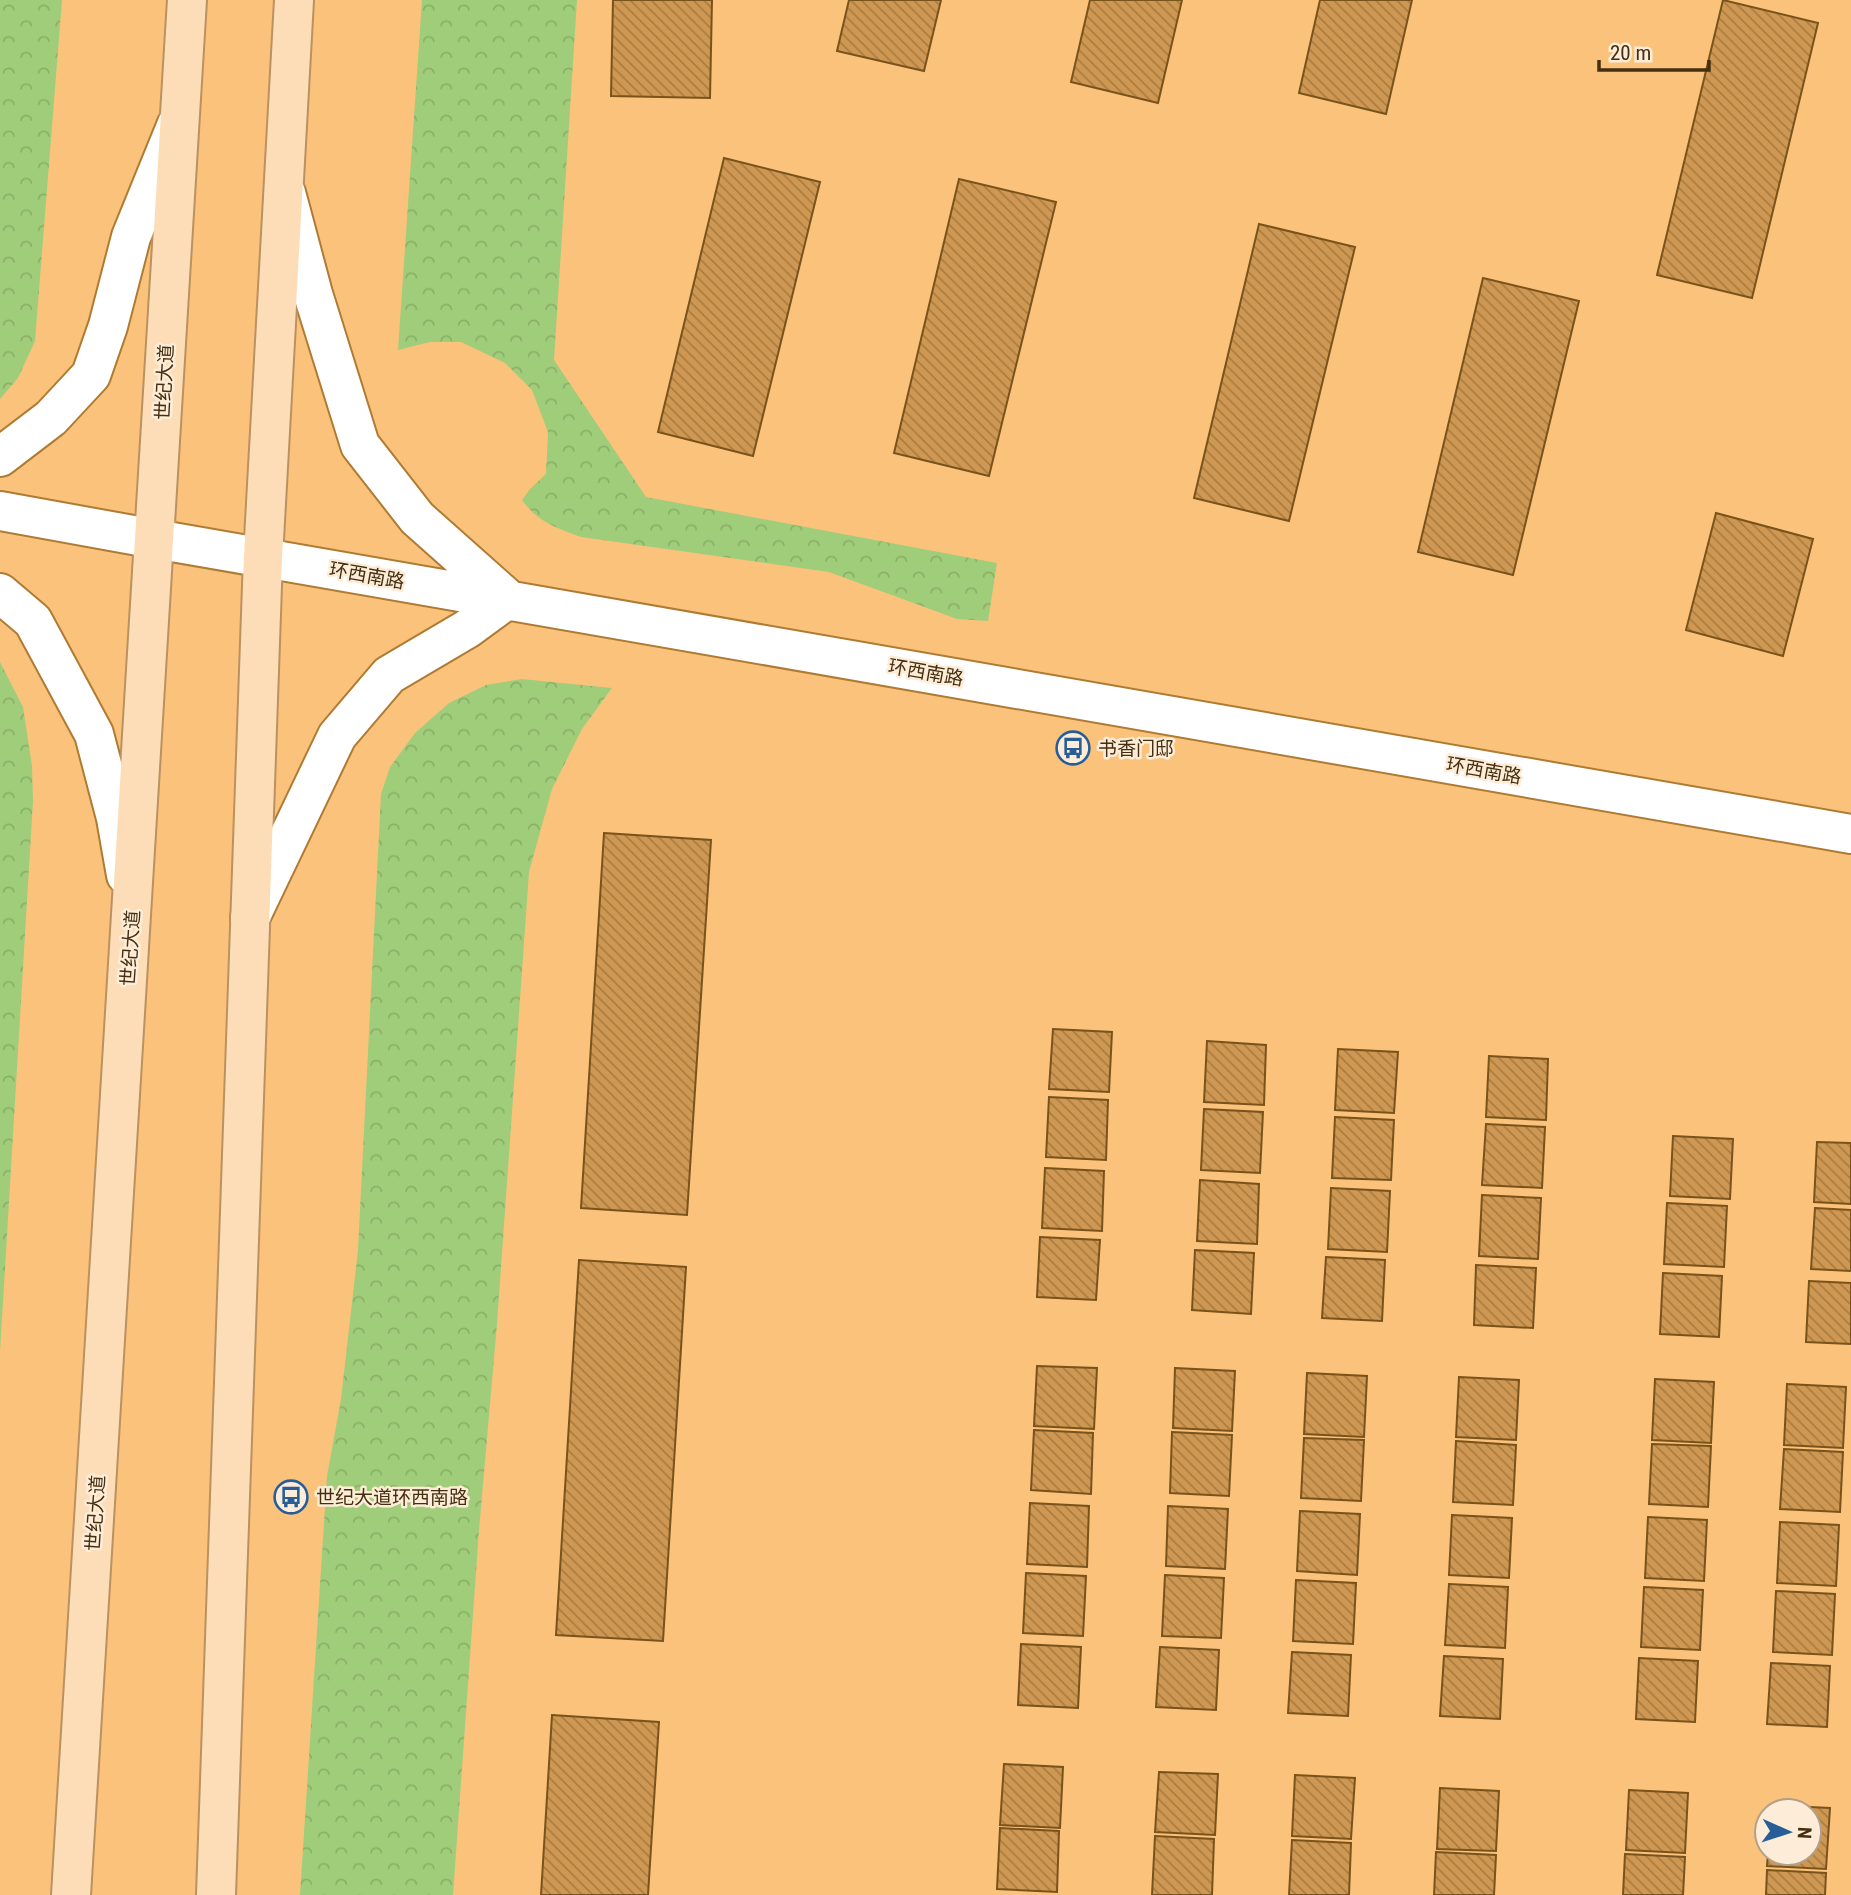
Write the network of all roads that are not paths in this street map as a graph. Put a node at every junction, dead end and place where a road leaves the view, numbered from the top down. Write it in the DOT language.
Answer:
graph roads {
  1 [pos="187,0"];
  2 [pos="294,0"];
  3 [pos="180,116"];
  4 [pos="284,184"];
  5 [pos="0,457"];
  6 [pos="0,511"];
  7 [pos="155,539"];
  8 [pos="263,557"];
  9 [pos="0,593"];
  10 [pos="508,599"];
  11 [pos="1851,834"];
  12 [pos="132,910"];
  13 [pos="250,918"];
  14 [pos="71,1895"];
  15 [pos="216,1895"];
  1 -- 3 [label="main road, 世纪大道"];
  2 -- 4 [label="main road"];
  3 -- 5 [label="street"];
  3 -- 7 [label="main road, 世纪大道"];
  4 -- 8 [label="main road"];
  4 -- 10 [label="street"];
  6 -- 7 [label="street, 环西南路"];
  7 -- 8 [label="street, 环西南路"];
  7 -- 12 [label="main road, 世纪大道"];
  8 -- 10 [label="street, 环西南路"];
  8 -- 13 [label="main road"];
  9 -- 12 [label="street"];
  10 -- 11 [label="street, 环西南路"];
  10 -- 13 [label="street"];
  12 -- 14 [label="main road, 世纪大道"];
  13 -- 15 [label="main road"];
}
